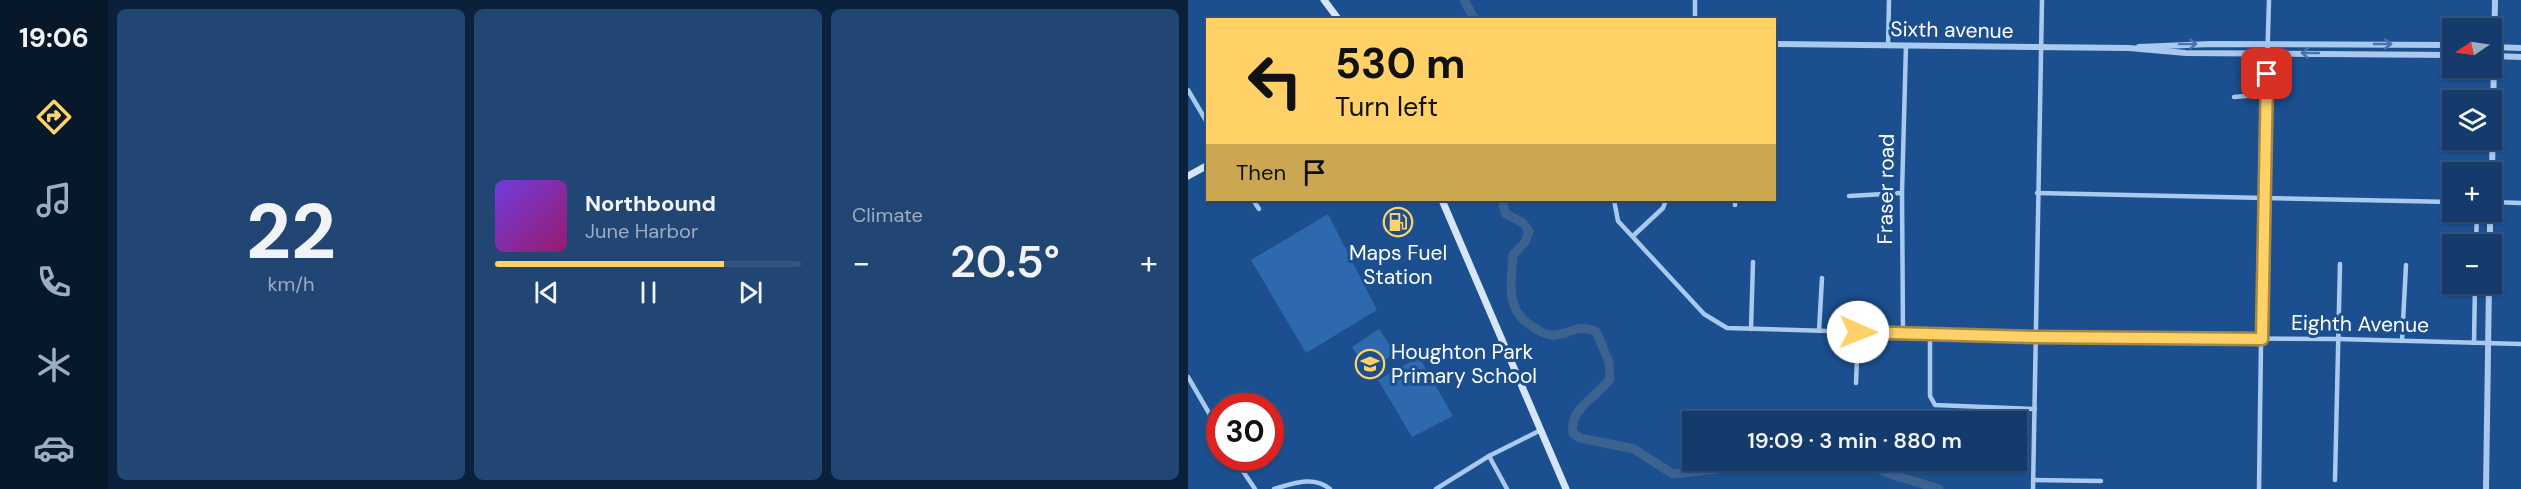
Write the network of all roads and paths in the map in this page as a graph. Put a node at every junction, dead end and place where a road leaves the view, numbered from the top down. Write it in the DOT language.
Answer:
graph roads {
  1 [pos="1324,0"];
  2 [pos="1695,0"];
  3 [pos="1889,0"];
  4 [pos="2042,0"];
  5 [pos="2269,0"];
  6 [pos="2495,0"];
  7 [pos="1337,18"];
  8 [pos="1695,18"];
  9 [pos="2494,18"];
  10 [pos="1776,44"];
  11 [pos="2268,44"];
  12 [pos="1888,45"];
  13 [pos="1906,45"];
  14 [pos="2442,45"];
  15 [pos="2502,47"];
  16 [pos="2041,48"];
  17 [pos="2129,48"];
  18 [pos="2521,48"];
  19 [pos="2268,53"];
  20 [pos="2442,55"];
  21 [pos="2502,56"];
  22 [pos="2521,57"];
  23 [pos="2493,78"];
  24 [pos="1188,90"];
  25 [pos="2267,94"];
  26 [pos="2234,97"];
  27 [pos="1206,121"];
  28 [pos="2492,162"];
  29 [pos="1206,166"];
  30 [pos="1188,176"];
  31 [pos="2037,193"];
  32 [pos="1902,194"];
  33 [pos="1849,196"];
  34 [pos="2263,199"];
  35 [pos="1254,201"];
  36 [pos="1442,201"];
  37 [pos="1614,201"];
  38 [pos="1666,201"];
  39 [pos="2442,202"];
  40 [pos="2502,202"];
  41 [pos="2521,203"];
  42 [pos="1259,209"];
  43 [pos="1633,236"];
  44 [pos="1753,262"];
  45 [pos="2340,264"];
  46 [pos="2406,265"];
  47 [pos="1821,278"];
  48 [pos="2475,294"];
  49 [pos="2489,294"];
  50 [pos="1751,329"];
  51 [pos="1819,331"];
  52 [pos="1858,332"];
  53 [pos="1903,332"];
  54 [pos="1930,334"];
  55 [pos="2035,337"];
  56 [pos="2262,339"];
  57 [pos="2338,339"];
  58 [pos="2402,341"];
  59 [pos="2474,343"];
  60 [pos="2488,343"];
  61 [pos="2521,344"];
  62 [pos="1188,377"];
  63 [pos="1856,383"];
  64 [pos="1206,408"];
  65 [pos="2035,408"];
  66 [pos="1539,430"];
  67 [pos="1489,456"];
  68 [pos="1243,471"];
  69 [pos="2033,480"];
  70 [pos="2334,480"];
  71 [pos="2101,481"];
  72 [pos="1255,489"];
  73 [pos="1274,489"];
  74 [pos="1330,489"];
  75 [pos="1436,489"];
  76 [pos="1507,489"];
  77 [pos="1566,489"];
  78 [pos="2033,489"];
  79 [pos="2259,489"];
  80 [pos="2486,489"];
  1 -- 7 [label="main road"];
  2 -- 8 [label="street"];
  3 -- 12 [label="street"];
  4 -- 16 [label="street"];
  5 -- 11 [label="street"];
  6 -- 9 [label="street"];
  10 -- 12 [label="street, Sixth avenue"];
  11 -- 14 [label="street, one-way"];
  17 -- 11 [label="street, one-way"];
  11 -- 19 [label="street"];
  12 -- 13 [label="street, Sixth avenue"];
  13 -- 16 [label="street, Sixth avenue"];
  13 -- 32 [label="street, Fraser road"];
  15 -- 18 [label="street"];
  16 -- 17 [label="street, Sixth avenue"];
  16 -- 31 [label="street"];
  17 -- 19 [label="street"];
  20 -- 19 [label="street, one-way"];
  19 -- 25 [label="street"];
  21 -- 22 [label="street"];
  23 -- 28 [label="street"];
  24 -- 27 [label="street"];
  25 -- 26 [label="street"];
  25 -- 34 [label="street"];
  29 -- 30 [label="main road"];
  31 -- 34 [label="street"];
  31 -- 55 [label="street"];
  32 -- 33 [label="street"];
  32 -- 53 [label="street, Fraser road"];
  34 -- 39 [label="street"];
  34 -- 56 [label="street"];
  35 -- 42 [label="street"];
  36 -- 66 [label="main road"];
  37 -- 43 [label="street, Eighth Avenue"];
  38 -- 43 [label="street"];
  40 -- 41 [label="street"];
  43 -- 50 [label="street, Eighth Avenue"];
  44 -- 50 [label="street"];
  45 -- 57 [label="street"];
  46 -- 58 [label="street"];
  47 -- 51 [label="street"];
  48 -- 59 [label="street"];
  49 -- 60 [label="street"];
  50 -- 51 [label="street, Eighth Avenue"];
  51 -- 52 [label="street, Eighth Avenue"];
  52 -- 53 [label="street, Eighth Avenue"];
  52 -- 63 [label="street"];
  53 -- 54 [label="street, Eighth Avenue"];
  54 -- 55 [label="street, Eighth Avenue"];
  54 -- 65 [label="street"];
  55 -- 56 [label="street, Eighth Avenue"];
  55 -- 65 [label="street"];
  56 -- 57 [label="street, Eighth Avenue"];
  56 -- 79 [label="street"];
  57 -- 58 [label="street, Eighth Avenue"];
  57 -- 70 [label="street"];
  58 -- 59 [label="street, Eighth Avenue"];
  59 -- 60 [label="street, Eighth Avenue"];
  60 -- 61 [label="street, Eighth Avenue"];
  60 -- 80 [label="street"];
  62 -- 64 [label="street"];
  65 -- 69 [label="street"];
  66 -- 67 [label="street"];
  66 -- 77 [label="main road"];
  67 -- 75 [label="street"];
  67 -- 76 [label="street"];
  68 -- 72 [label="street"];
  69 -- 71 [label="street"];
  69 -- 78 [label="street"];
  73 -- 74 [label="street"];
}
